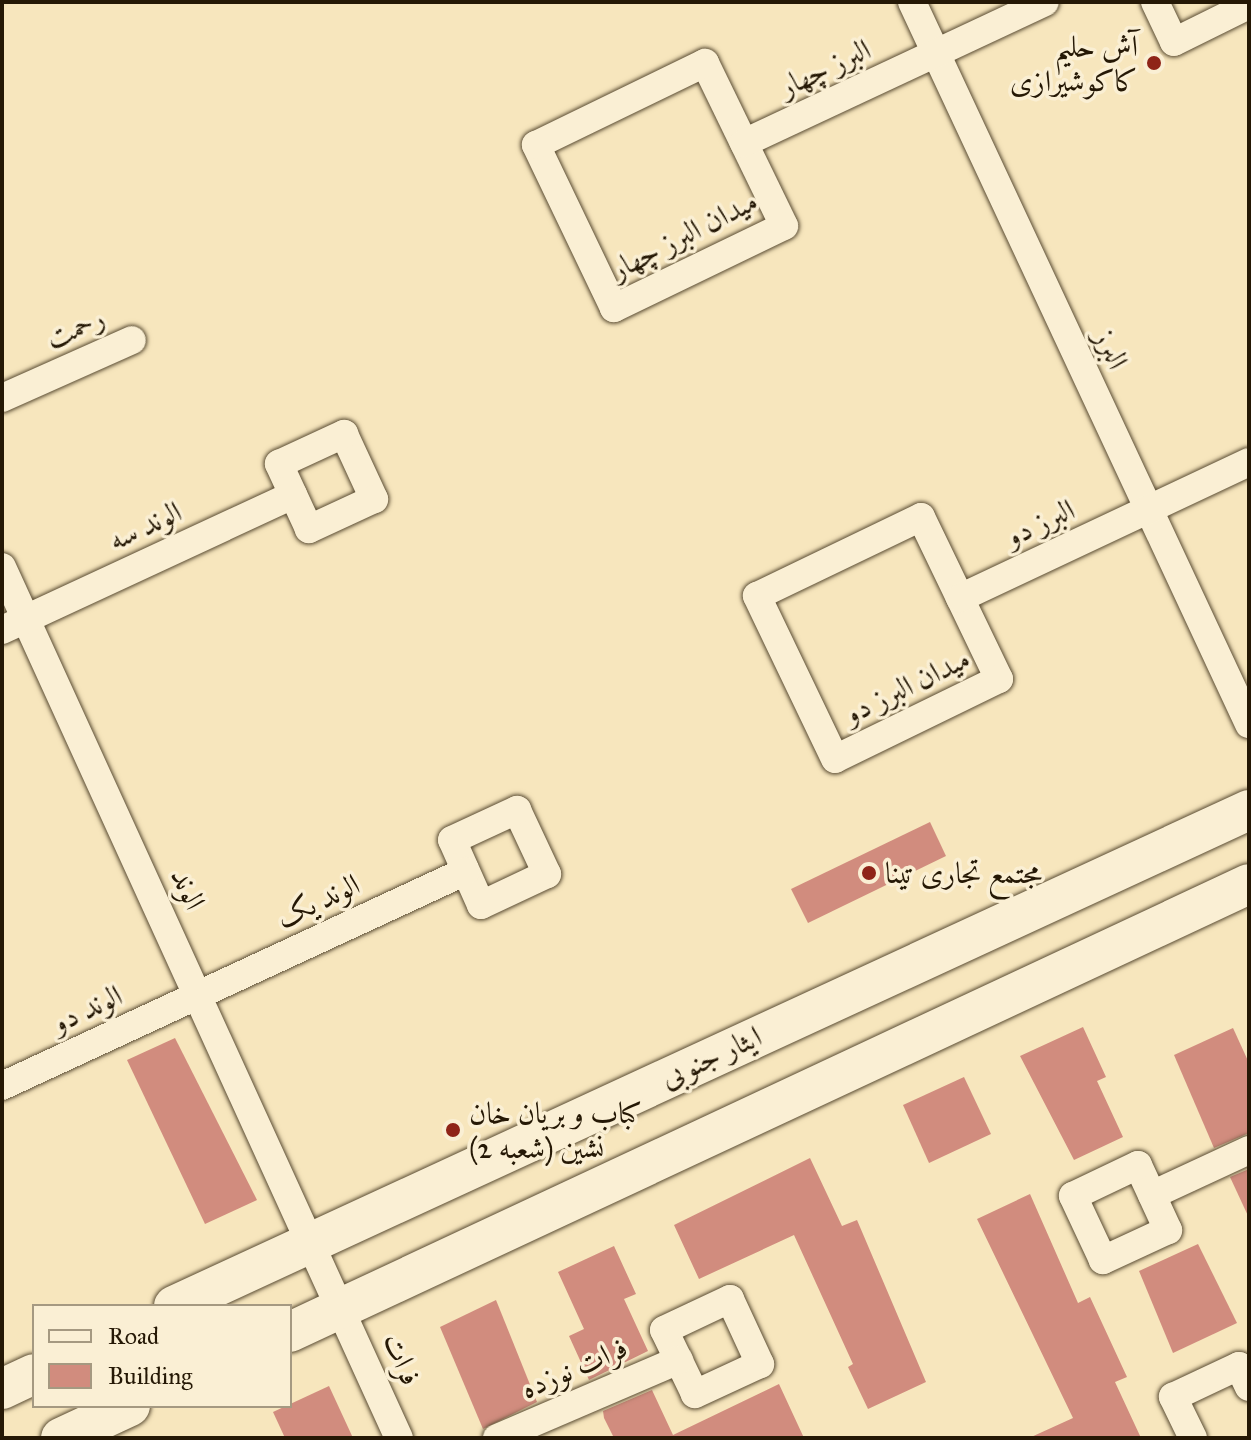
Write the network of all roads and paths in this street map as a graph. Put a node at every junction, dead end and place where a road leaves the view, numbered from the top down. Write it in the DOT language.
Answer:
graph roads {
  1 [pos="912,2"];
  2 [pos="1045,2"];
  3 [pos="1155,2"];
  4 [pos="1249,5"];
  5 [pos="936,53"];
  6 [pos="744,143"];
  7 [pos="132,340"];
  8 [pos="2,398"];
  9 [pos="1249,462"];
  10 [pos="293,495"];
  11 [pos="1149,509"];
  12 [pos="2,567"];
  13 [pos="960,598"];
  14 [pos="14,624"];
  15 [pos="1249,724"];
  16 [pos="1249,810"];
  17 [pos="466,871"];
  18 [pos="1249,884"];
  19 [pos="200,994"];
  20 [pos="2,1086"];
  21 [pos="1249,1150"];
  22 [pos="1152,1195"];
  23 [pos="313,1239"];
  24 [pos="178,1304"];
  25 [pos="343,1308"];
  26 [pos="292,1331"];
  27 [pos="679,1360"];
  28 [pos="32,1375"];
  29 [pos="1249,1387"];
  30 [pos="2,1389"];
  31 [pos="126,1408"];
  32 [pos="61,1438"];
  33 [pos="399,1438"];
  34 [pos="497,1438"];
  35 [pos="1193,1438"];
  1 -- 5 [label="street, البرز"];
  2 -- 5 [label="street, البرز چهار"];
  3 -- 4 [label="street"];
  5 -- 6 [label="street, البرز چهار"];
  5 -- 11 [label="street, البرز"];
  6 -- 6 [label="street, میدان البرز چهار"];
  7 -- 8 [label="street, رحمت"];
  9 -- 11 [label="street, البرز دو"];
  10 -- 14 [label="street, الوند سه"];
  11 -- 13 [label="street, البرز دو"];
  11 -- 15 [label="street, البرز"];
  12 -- 14 [label="street, الوند"];
  13 -- 13 [label="street, میدان البرز دو"];
  14 -- 19 [label="street, الوند"];
  16 -- 23 [label="main road, ایثار جنوبی"];
  17 -- 19 [label="street, الوند یک"];
  18 -- 25 [label="main road"];
  19 -- 20 [label="street, الوند دو"];
  19 -- 23 [label="street, الوند"];
  21 -- 22 [label="street"];
  23 -- 24 [label="main road, ایثار جنوبی"];
  23 -- 25 [label="street, فرات"];
  25 -- 26 [label="main road"];
  25 -- 33 [label="street, فرات"];
  27 -- 34 [label="street, فرات نوزده"];
  28 -- 30 [label="main road"];
  29 -- 35 [label="street"];
  31 -- 32 [label="main road"];
}
